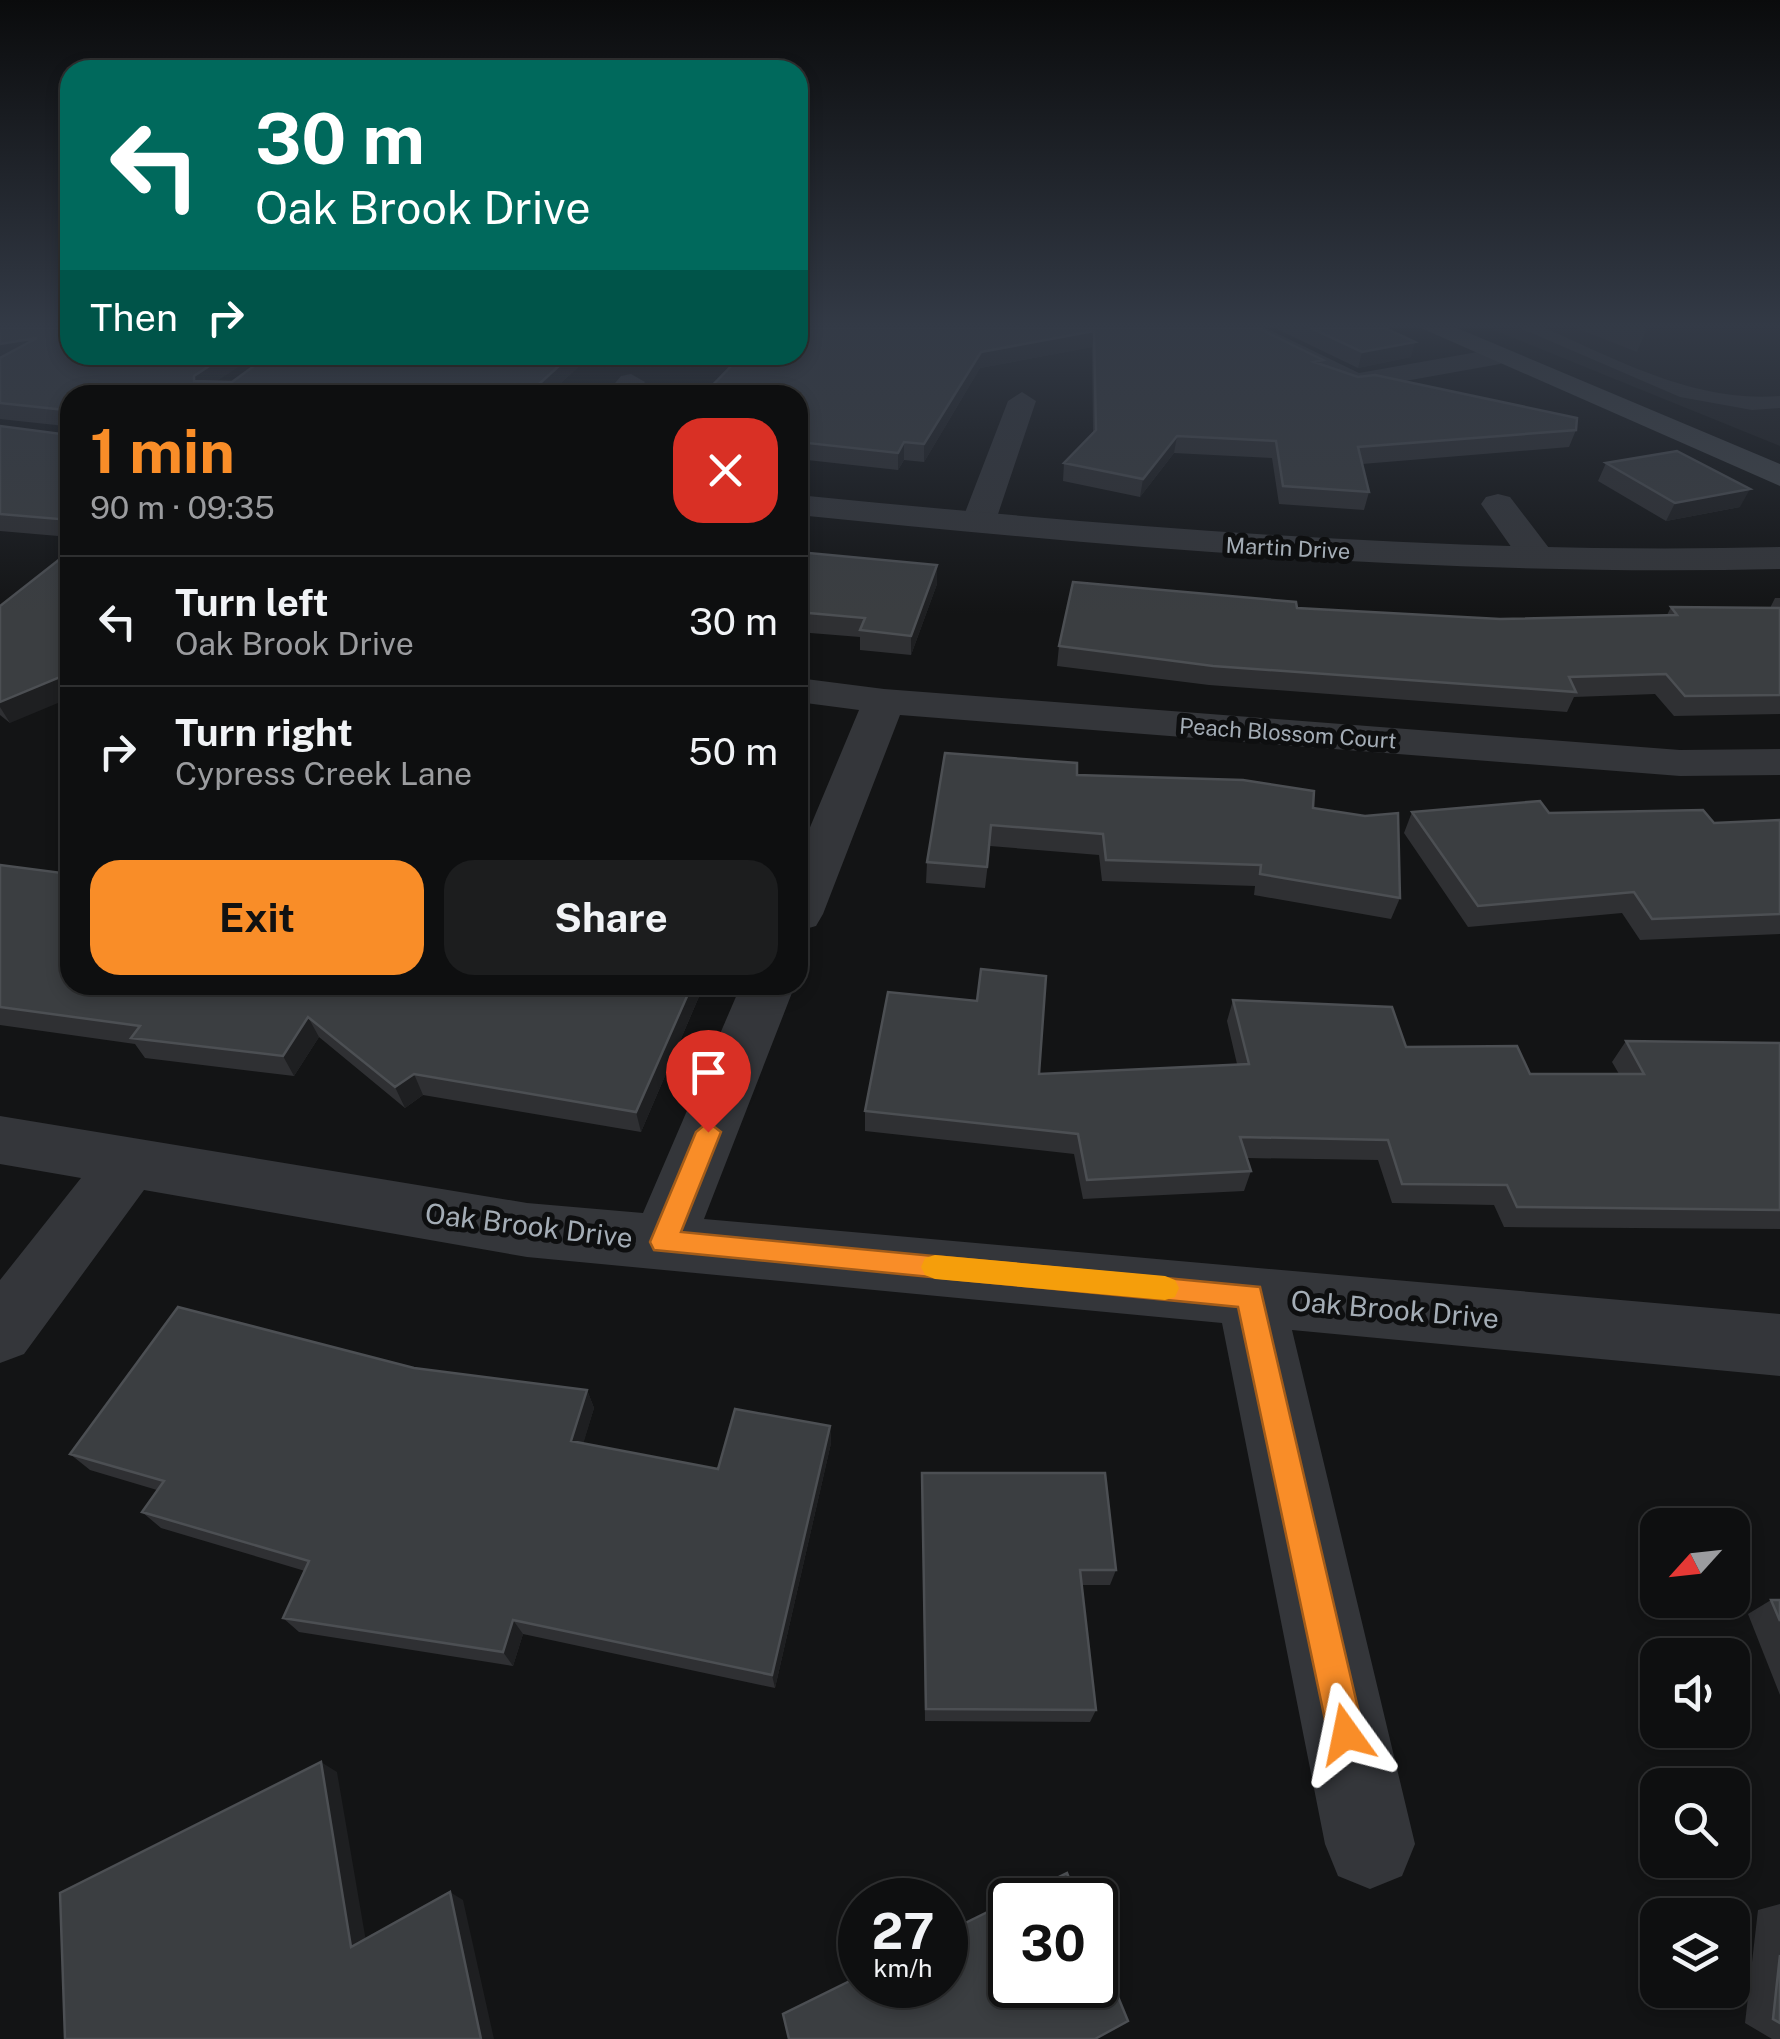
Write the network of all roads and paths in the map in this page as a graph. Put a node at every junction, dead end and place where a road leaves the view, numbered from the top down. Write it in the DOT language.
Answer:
graph roads {
  1 [pos="1014,423"];
  2 [pos="1657,423"];
  3 [pos="1780,476"];
  4 [pos="1498,504"];
  5 [pos="808,507"];
  6 [pos="978,523"];
  7 [pos="1780,558"];
  8 [pos="1540,560"];
  9 [pos="808,691"];
  10 [pos="884,702"];
  11 [pos="1780,762"];
  12 [pos="808,889"];
  13 [pos="764,995"];
  14 [pos="0,1140"];
  15 [pos="130,1162"];
  16 [pos="664,1242"];
  17 [pos="1250,1296"];
  18 [pos="0,1332"];
  19 [pos="1780,1345"];
  20 [pos="1370,1844"];
  1 -- 6 [label="street"];
  2 -- 3 [label="main road"];
  4 -- 8 [label="street"];
  5 -- 6 [label="street, Martin Drive"];
  6 -- 8 [label="street, Martin Drive"];
  7 -- 8 [label="street, Martin Drive"];
  9 -- 10 [label="street, Peach Blossom Court"];
  10 -- 11 [label="street, Peach Blossom Court"];
  10 -- 12 [label="street"];
  13 -- 16 [label="street"];
  14 -- 15 [label="street, Oak Brook Drive"];
  15 -- 16 [label="street, Oak Brook Drive"];
  15 -- 18 [label="street"];
  16 -- 17 [label="street, Oak Brook Drive"];
  17 -- 19 [label="street, Oak Brook Drive"];
  17 -- 20 [label="street"];
}
